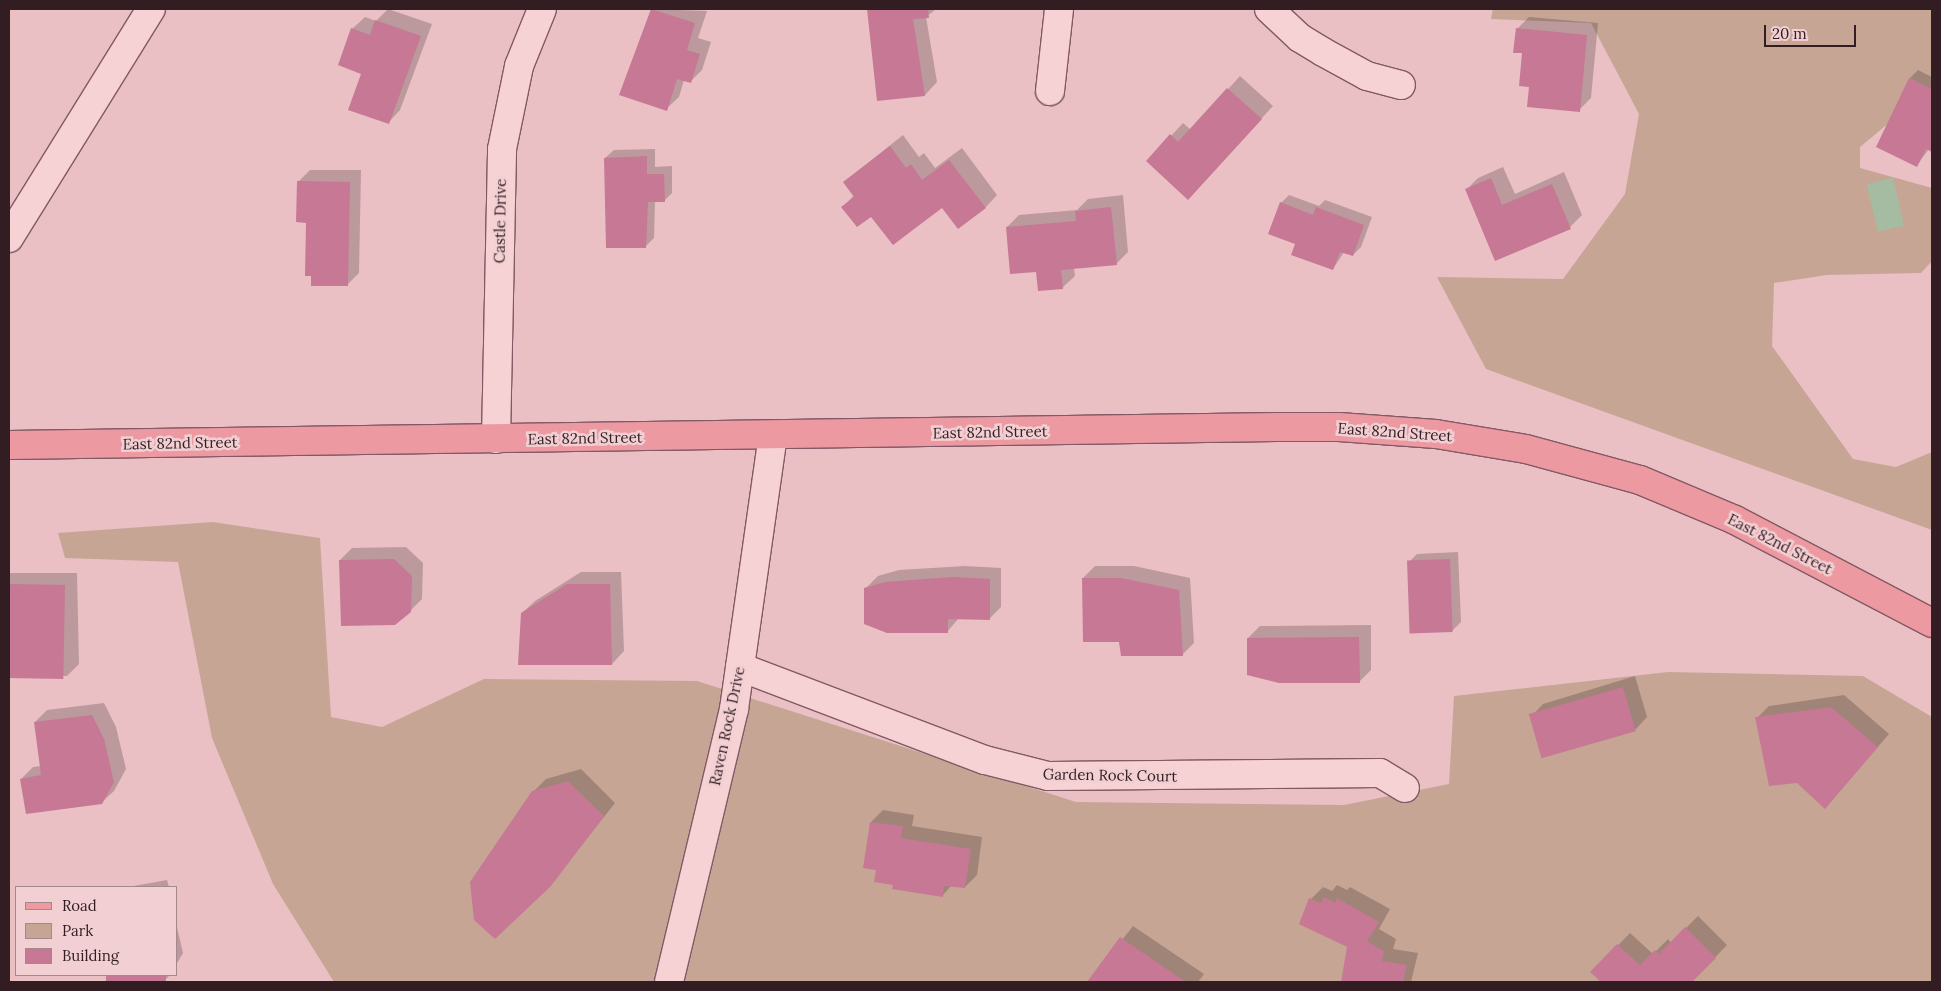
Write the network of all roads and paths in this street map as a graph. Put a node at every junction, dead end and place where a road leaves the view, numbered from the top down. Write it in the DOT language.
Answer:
graph roads {
  1 [pos="150,9"];
  2 [pos="542,9"];
  3 [pos="1059,9"];
  4 [pos="1269,9"];
  5 [pos="1401,85"];
  6 [pos="1050,91"];
  7 [pos="9,238"];
  8 [pos="772,436"];
  9 [pos="496,440"];
  10 [pos="9,446"];
  11 [pos="1932,623"];
  12 [pos="740,667"];
  13 [pos="1405,788"];
  14 [pos="669,982"];
  1 -- 7 [label="street"];
  2 -- 9 [label="street, Castle Drive"];
  3 -- 6 [label="street"];
  4 -- 5 [label="street"];
  8 -- 9 [label="main road, East 82nd Street"];
  8 -- 11 [label="main road, East 82nd Street"];
  8 -- 12 [label="street, Raven Rock Drive"];
  9 -- 10 [label="main road, East 82nd Street"];
  12 -- 13 [label="street, Garden Rock Court"];
  12 -- 14 [label="street, Raven Rock Drive"];
}
